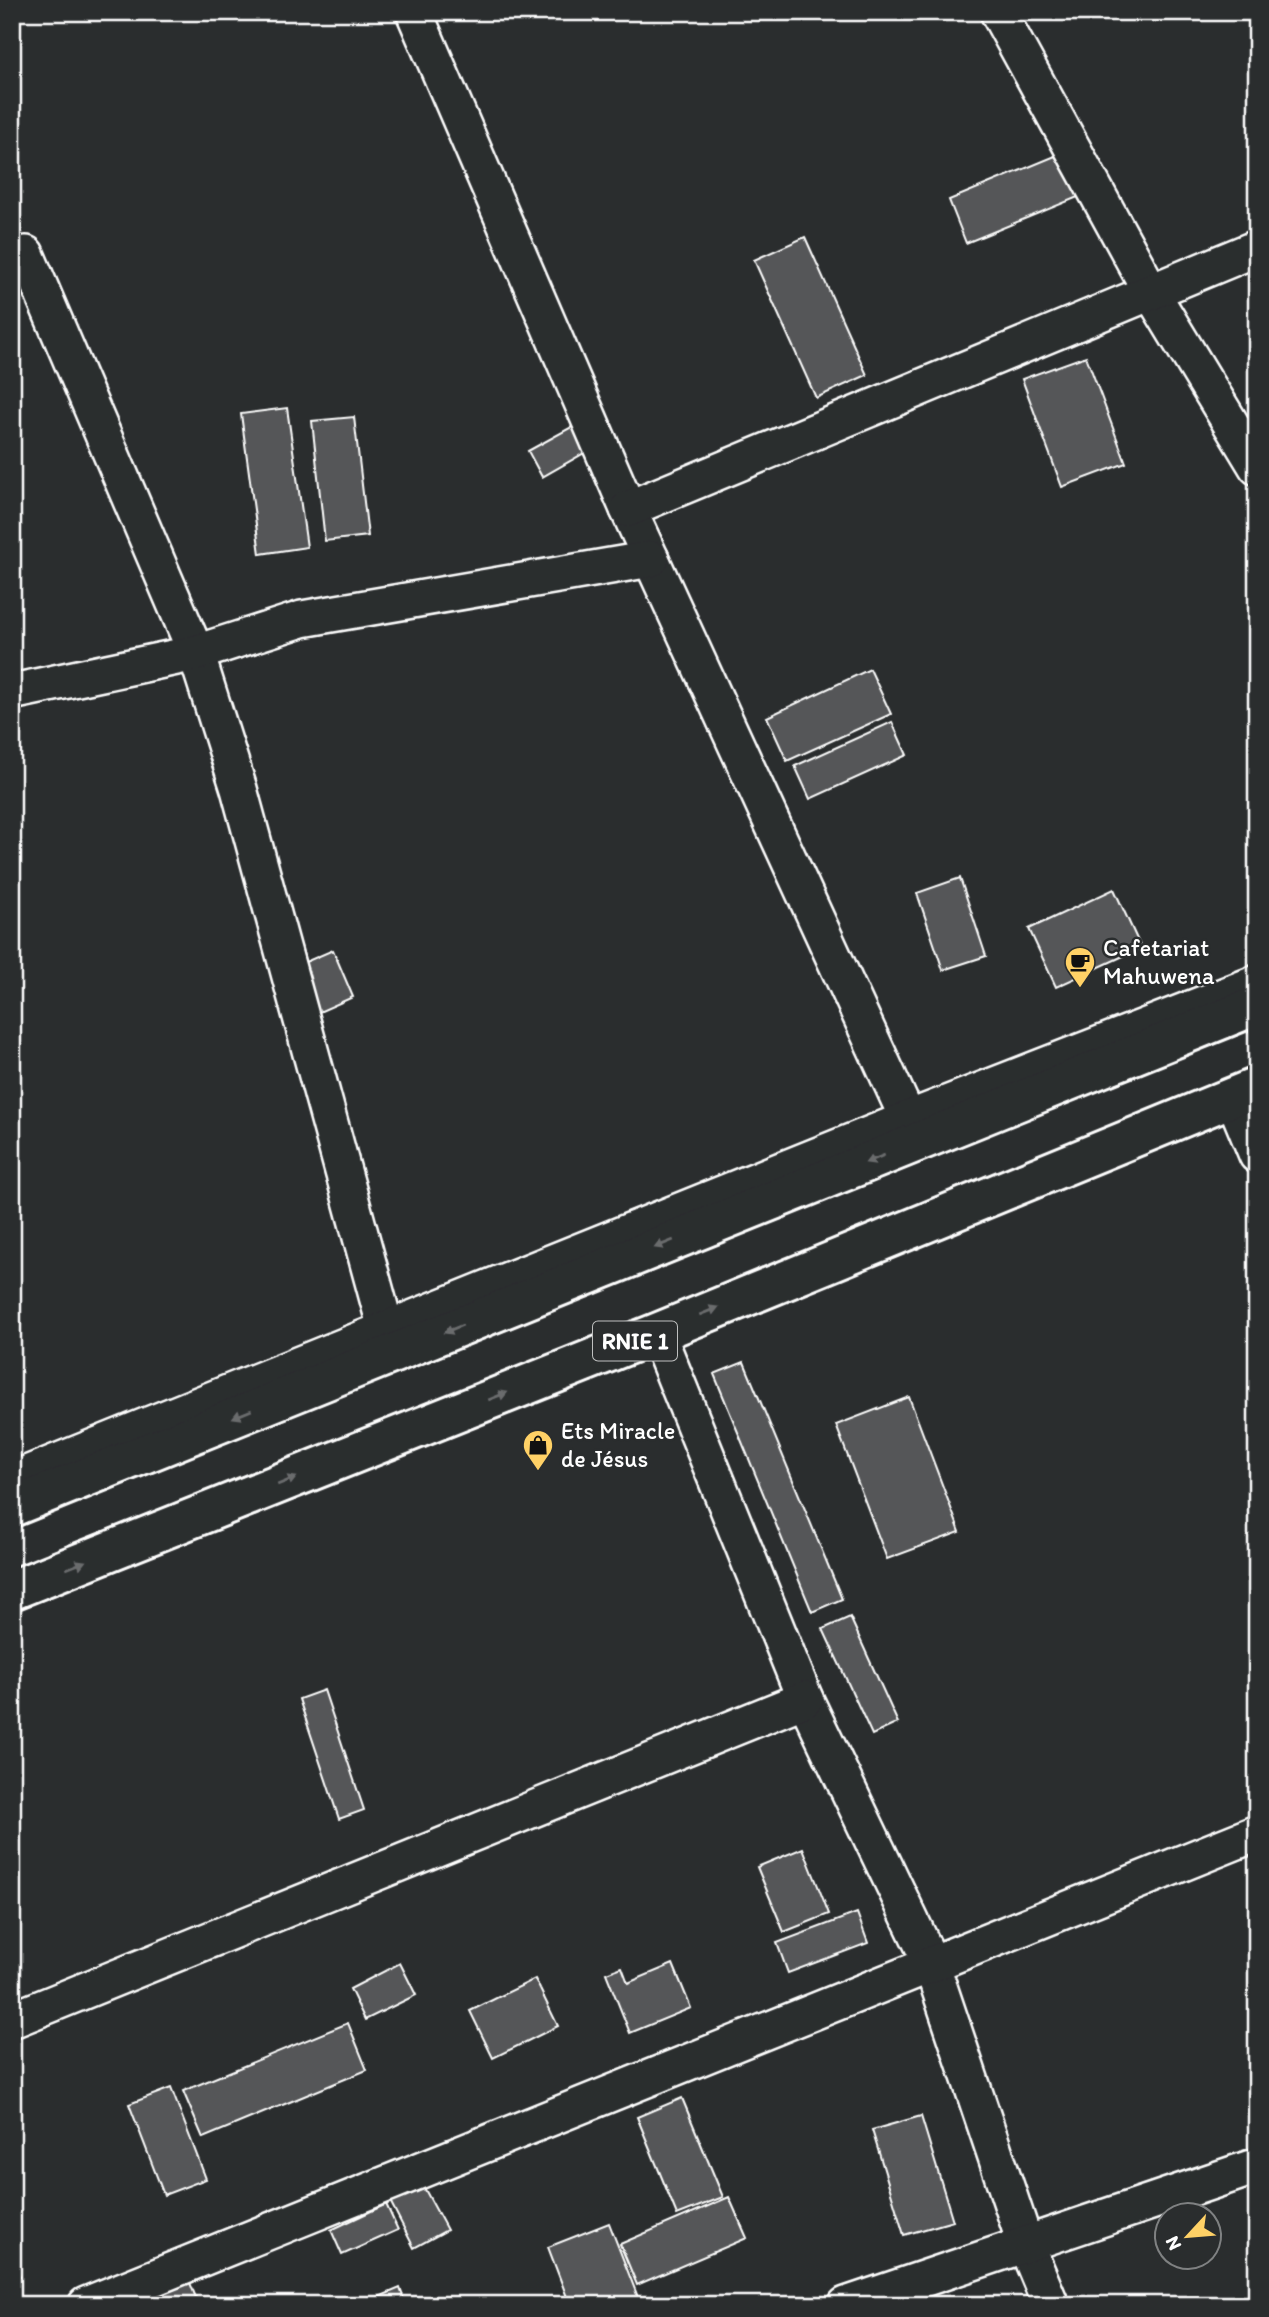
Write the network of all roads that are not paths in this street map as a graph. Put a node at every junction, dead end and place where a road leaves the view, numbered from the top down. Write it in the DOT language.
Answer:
graph roads {
  1 [pos="414,12"];
  2 [pos="998,12"];
  3 [pos="1257,248"];
  4 [pos="26,254"];
  5 [pos="1151,292"];
  6 [pos="1257,467"];
  7 [pos="628,509"];
  8 [pos="651,559"];
  9 [pos="196,653"];
  10 [pos="12,692"];
  11 [pos="1257,983"];
  12 [pos="1257,1005"];
  13 [pos="1245,1092"];
  14 [pos="908,1119"];
  15 [pos="1257,1156"];
  16 [pos="386,1329"];
  17 [pos="657,1333"];
  18 [pos="12,1480"];
  19 [pos="12,1507"];
  20 [pos="12,1590"];
  21 [pos="805,1699"];
  22 [pos="1257,1833"];
  23 [pos="931,1963"];
  24 [pos="12,2020"];
  25 [pos="1257,2166"];
  26 [pos="1026,2243"];
  27 [pos="86,2305"];
  28 [pos="846,2305"];
  29 [pos="1051,2305"];
  1 -- 7 [label="street"];
  2 -- 5 [label="street"];
  3 -- 5 [label="street"];
  4 -- 9 [label="street"];
  5 -- 6 [label="street"];
  5 -- 7 [label="street"];
  7 -- 8 [label="street"];
  8 -- 9 [label="street"];
  8 -- 14 [label="street"];
  9 -- 10 [label="street"];
  9 -- 16 [label="street"];
  11 -- 14 [label="street"];
  12 -- 19 [label="highway, one-way"];
  13 -- 15 [label="street"];
  17 -- 13 [label="highway, RNIE 1, one-way"];
  14 -- 16 [label="street"];
  16 -- 18 [label="street"];
  20 -- 17 [label="highway, RNIE 1, one-way"];
  17 -- 21 [label="street"];
  21 -- 23 [label="street"];
  21 -- 24 [label="street"];
  22 -- 23 [label="street"];
  23 -- 26 [label="street"];
  23 -- 27 [label="street"];
  25 -- 26 [label="street"];
  26 -- 28 [label="street"];
  26 -- 29 [label="street"];
}
